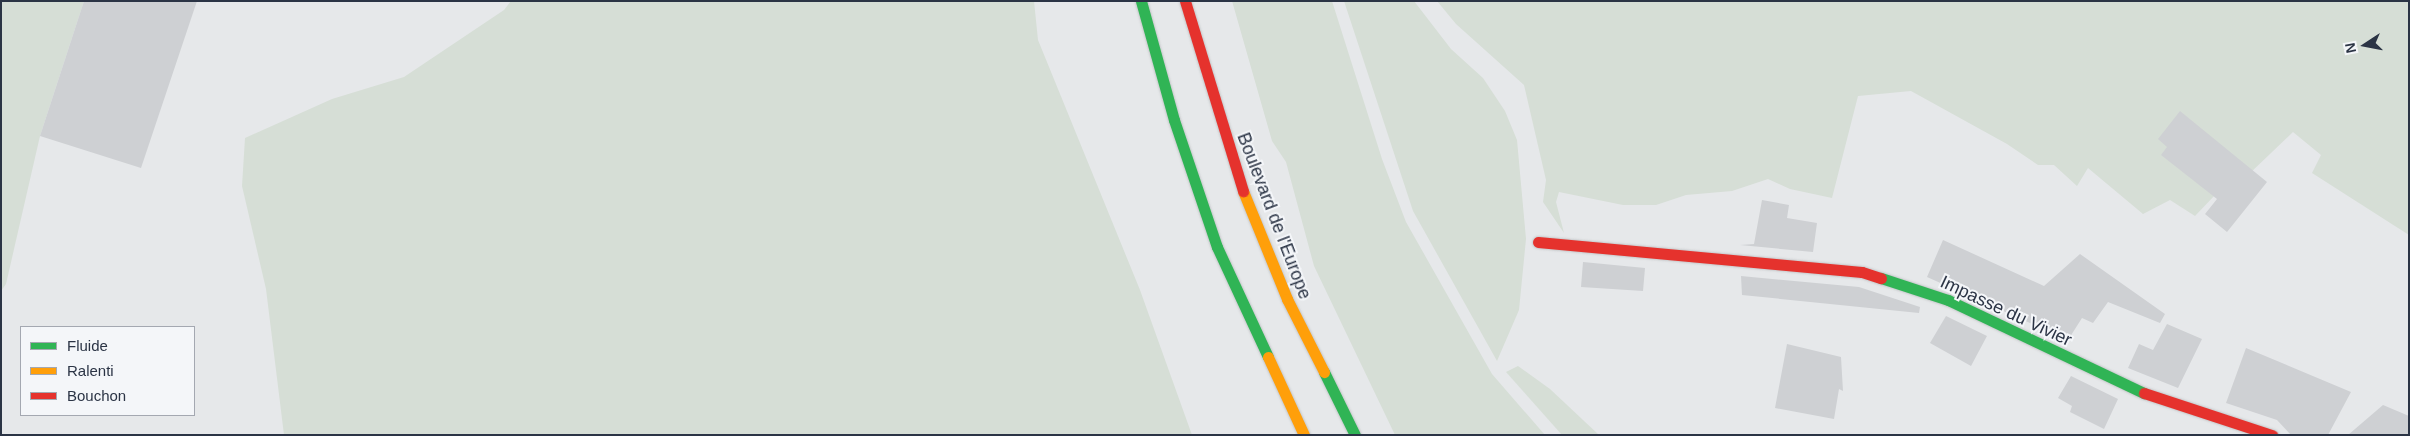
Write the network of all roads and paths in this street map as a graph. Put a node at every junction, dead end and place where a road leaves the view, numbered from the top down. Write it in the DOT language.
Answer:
graph roads {
  1 [pos="1141,1"];
  2 [pos="1186,1"];
  3 [pos="1538,242"];
  4 [pos="1304,435"];
  5 [pos="1355,435"];
  6 [pos="2272,435"];
  1 -- 4 [label="main road"];
  2 -- 5 [label="main road, Boulevard de l'Europe"];
  3 -- 6 [label="main road, Impasse du Vivier"];
}
